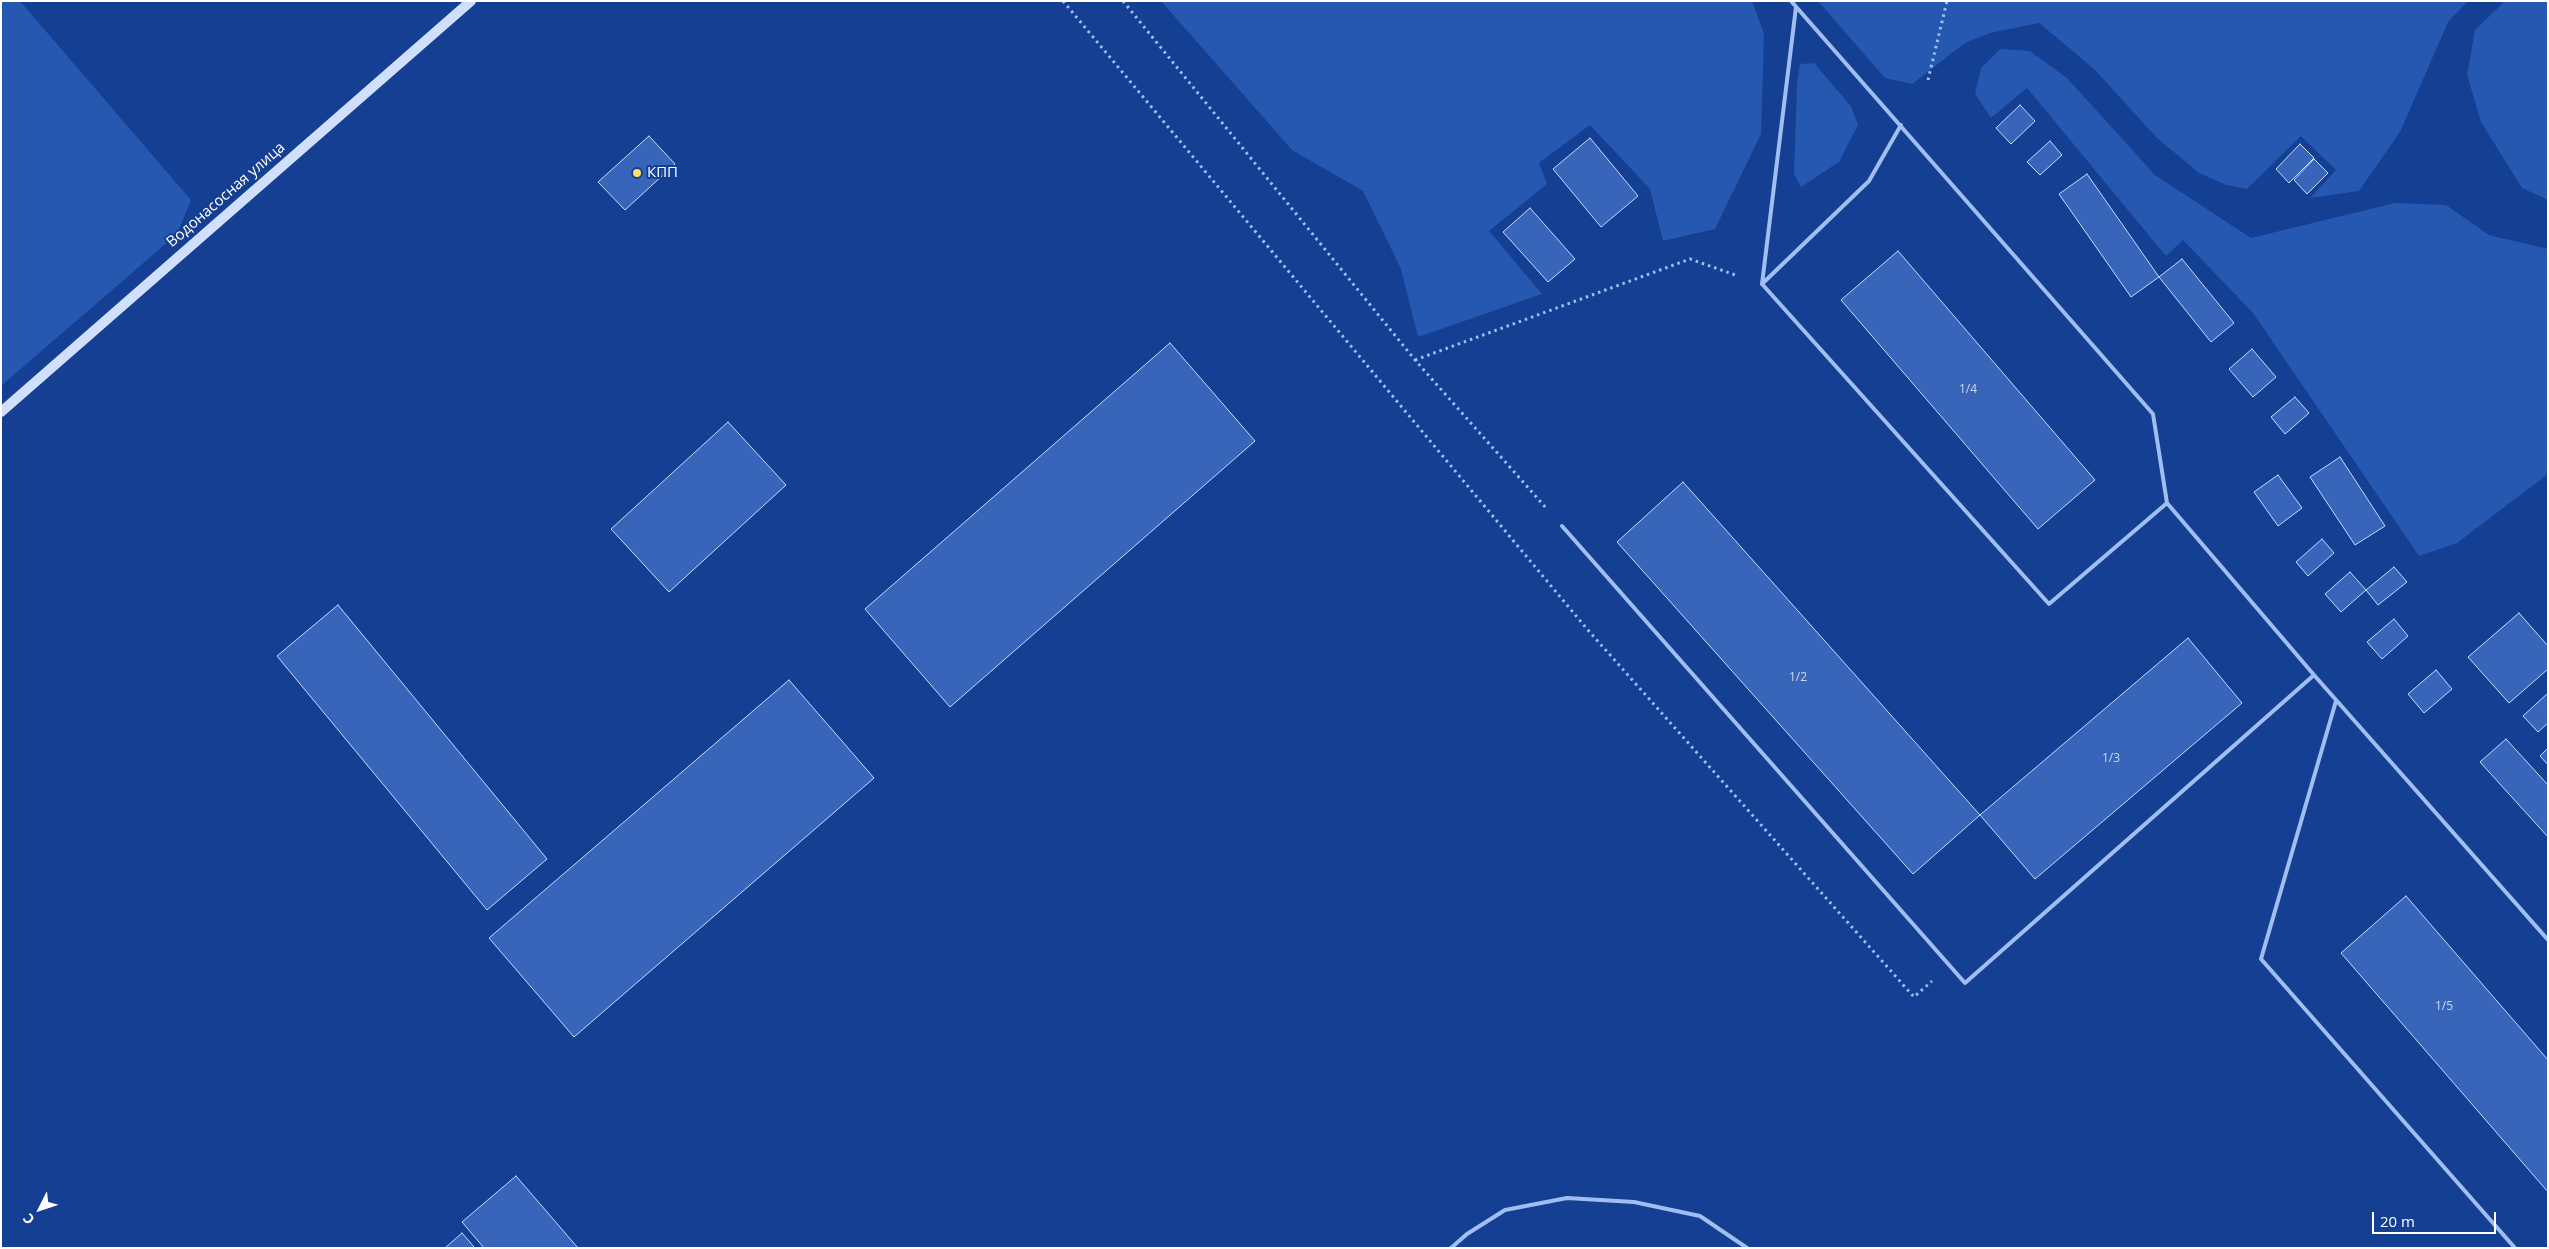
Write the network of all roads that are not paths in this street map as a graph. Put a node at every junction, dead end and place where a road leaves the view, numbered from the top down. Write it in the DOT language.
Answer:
graph roads {
  1 [pos="471,1"];
  2 [pos="1791,1"];
  3 [pos="1796,7"];
  4 [pos="1901,125"];
  5 [pos="1762,284"];
  6 [pos="1,412"];
  7 [pos="2167,503"];
  8 [pos="1562,526"];
  9 [pos="2314,676"];
  10 [pos="2336,700"];
  11 [pos="2548,940"];
  12 [pos="1451,1248"];
  13 [pos="1747,1248"];
  14 [pos="2515,1248"];
  1 -- 6 [label="street, Водонасосная улица"];
  2 -- 3 [label="lane"];
  3 -- 4 [label="lane"];
  3 -- 5 [label="lane"];
  4 -- 5 [label="lane"];
  4 -- 7 [label="lane"];
  5 -- 7 [label="lane"];
  7 -- 9 [label="lane"];
  8 -- 9 [label="lane"];
  9 -- 10 [label="lane"];
  10 -- 11 [label="lane"];
  10 -- 14 [label="lane"];
  12 -- 13 [label="lane"];
}
